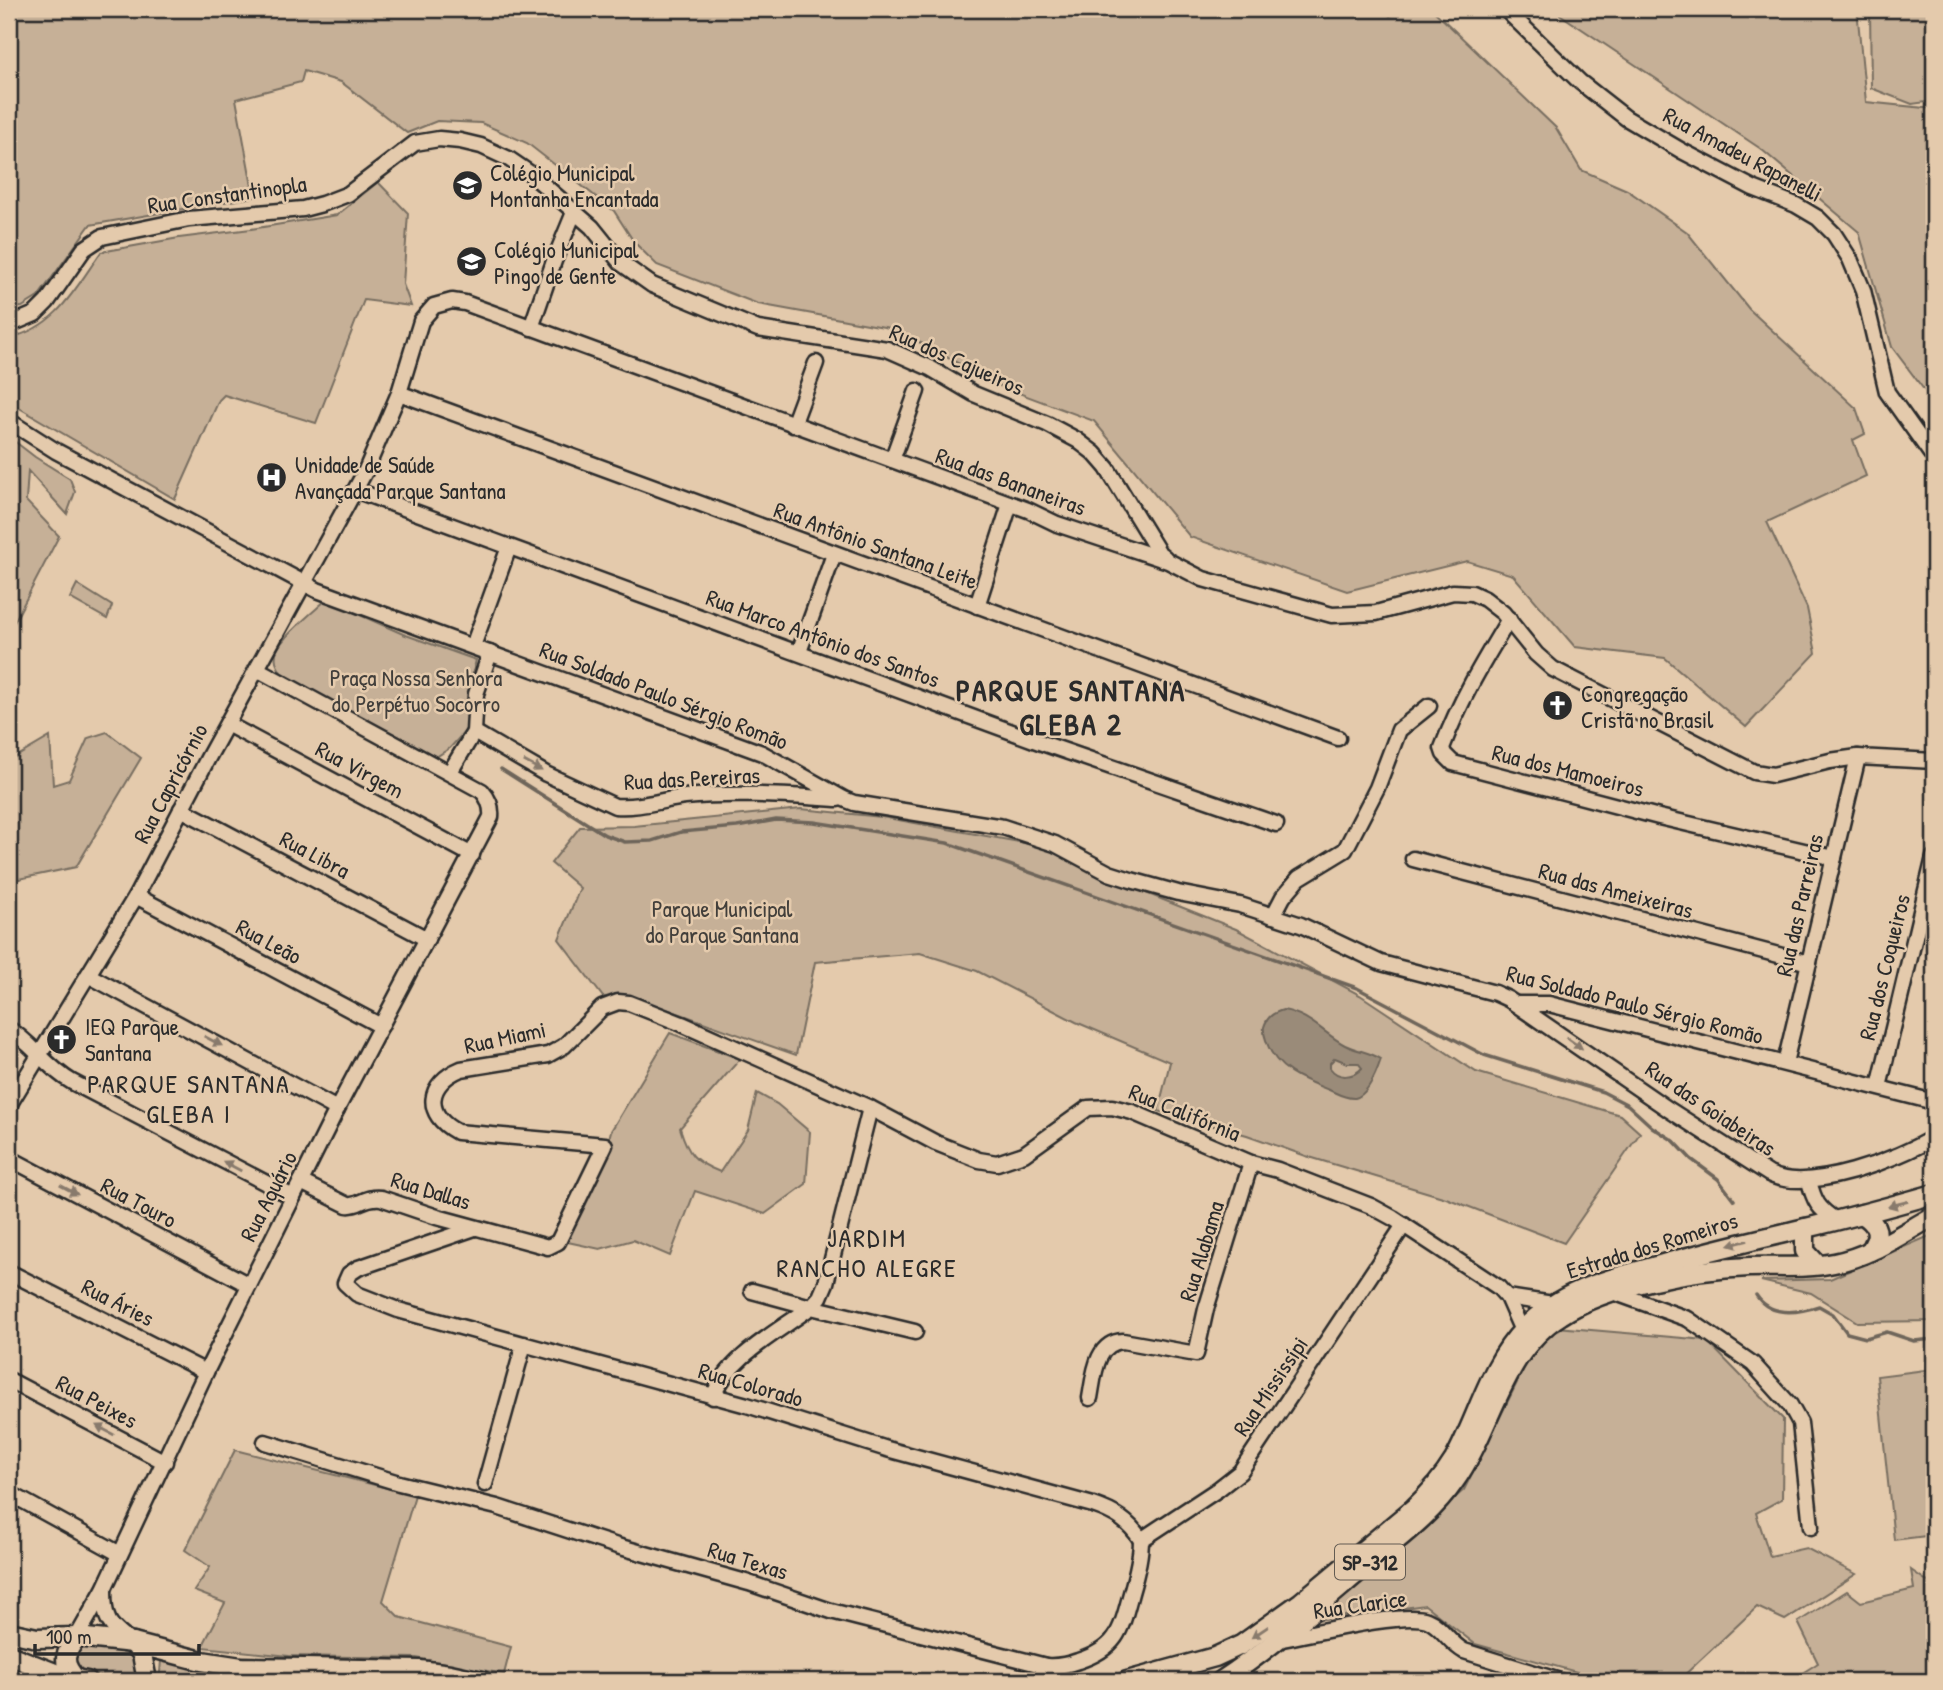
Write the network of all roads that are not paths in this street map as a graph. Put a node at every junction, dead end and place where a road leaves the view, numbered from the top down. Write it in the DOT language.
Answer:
graph roads {
  1 [pos="1505,9"];
  2 [pos="575,210"];
  3 [pos="9,325"];
  4 [pos="531,328"];
  5 [pos="816,363"];
  6 [pos="918,391"];
  7 [pos="399,393"];
  8 [pos="9,421"];
  9 [pos="793,425"];
  10 [pos="1934,458"];
  11 [pos="892,460"];
  12 [pos="355,490"];
  13 [pos="1010,504"];
  14 [pos="509,547"];
  15 [pos="834,554"];
  16 [pos="1168,561"];
  17 [pos="303,584"];
  18 [pos="977,606"];
  19 [pos="1509,619"];
  20 [pos="473,646"];
  21 [pos="799,652"];
  22 [pos="490,653"];
  23 [pos="257,670"];
  24 [pos="1429,706"];
  25 [pos="228,724"];
  26 [pos="474,732"];
  27 [pos="1338,738"];
  28 [pos="1858,757"];
  29 [pos="1934,761"];
  30 [pos="790,767"];
  31 [pos="450,772"];
  32 [pos="781,796"];
  33 [pos="844,799"];
  34 [pos="181,809"];
  35 [pos="1276,824"];
  36 [pos="472,855"];
  37 [pos="1934,857"];
  38 [pos="1833,858"];
  39 [pos="1413,859"];
  40 [pos="136,896"];
  41 [pos="1273,916"];
  42 [pos="427,939"];
  43 [pos="1809,963"];
  44 [pos="88,975"];
  45 [pos="609,1004"];
  46 [pos="1518,1004"];
  47 [pos="1549,1004"];
  48 [pos="381,1026"];
  49 [pos="1550,1026"];
  50 [pos="9,1029"];
  51 [pos="38,1055"];
  52 [pos="1785,1063"];
  53 [pos="1878,1087"];
  54 [pos="1934,1102"];
  55 [pos="9,1105"];
  56 [pos="870,1108"];
  57 [pos="337,1109"];
  58 [pos="1934,1137"];
  59 [pos="9,1158"];
  60 [pos="1251,1163"];
  61 [pos="1809,1181"];
  62 [pos="301,1182"];
  63 [pos="1934,1194"];
  64 [pos="293,1197"];
  65 [pos="1814,1199"];
  66 [pos="1862,1214"];
  67 [pos="1934,1216"];
  68 [pos="1836,1220"];
  69 [pos="1404,1225"];
  70 [pos="476,1228"];
  71 [pos="1805,1228"];
  72 [pos="553,1245"];
  73 [pos="1870,1251"];
  74 [pos="1818,1265"];
  75 [pos="9,1272"];
  76 [pos="248,1285"];
  77 [pos="752,1291"];
  78 [pos="1613,1292"];
  79 [pos="1507,1297"];
  80 [pos="1553,1304"];
  81 [pos="811,1307"];
  82 [pos="1522,1331"];
  83 [pos="915,1332"];
  84 [pos="524,1344"];
  85 [pos="206,1372"];
  86 [pos="9,1380"];
  87 [pos="713,1397"];
  88 [pos="1090,1398"];
  89 [pos="265,1441"];
  90 [pos="165,1462"];
  91 [pos="485,1484"];
  92 [pos="9,1493"];
  93 [pos="1811,1527"];
  94 [pos="1141,1540"];
  95 [pos="120,1554"];
  96 [pos="104,1589"];
  97 [pos="9,1632"];
  98 [pos="77,1637"];
  99 [pos="1277,1640"];
  100 [pos="133,1643"];
  101 [pos="9,1654"];
  102 [pos="1046,1666"];
  103 [pos="1185,1666"];
  104 [pos="82,1680"];
  105 [pos="146,1681"];
  106 [pos="482,1681"];
  107 [pos="1038,1681"];
  108 [pos="1127,1681"];
  109 [pos="1162,1681"];
  110 [pos="1221,1681"];
  111 [pos="1560,1681"];
  1 -- 10 [label="street, Rua Amadeu Rapanelli"];
  2 -- 3 [label="street, Rua Constantinopla"];
  2 -- 4 [label="street"];
  2 -- 16 [label="street, Rua dos Cajueiros"];
  4 -- 7 [label="street, Rua das Bananeiras"];
  4 -- 9 [label="street, Rua das Bananeiras"];
  5 -- 9 [label="street"];
  6 -- 11 [label="street"];
  7 -- 12 [label="street, Rua das Bananeiras"];
  7 -- 15 [label="street, Rua Antônio Santana Leite"];
  8 -- 17 [label="street, Rua Soldado Paulo Sérgio Romão"];
  9 -- 11 [label="street, Rua das Bananeiras"];
  11 -- 13 [label="street, Rua das Bananeiras"];
  12 -- 14 [label="street, Rua Marco Antônio dos Santos"];
  12 -- 17 [label="street, Rua das Bananeiras"];
  13 -- 16 [label="street, Rua das Bananeiras"];
  13 -- 18 [label="street"];
  14 -- 20 [label="street"];
  14 -- 21 [label="street, Rua Marco Antônio dos Santos"];
  15 -- 18 [label="street, Rua Antônio Santana Leite"];
  15 -- 21 [label="street"];
  16 -- 19 [label="street, Rua das Bananeiras"];
  17 -- 20 [label="street, Rua Soldado Paulo Sérgio Romão"];
  17 -- 23 [label="street, Rua das Bananeiras"];
  18 -- 27 [label="street, Rua Antônio Santana Leite"];
  19 -- 28 [label="street, Rua das Bananeiras"];
  19 -- 38 [label="street, Rua dos Mamoeiros"];
  20 -- 22 [label="street, Rua Soldado Paulo Sérgio Romão"];
  21 -- 35 [label="street, Rua Marco Antônio dos Santos"];
  22 -- 26 [label="street"];
  22 -- 30 [label="street, Rua Soldado Paulo Sérgio Romão"];
  23 -- 25 [label="street, Rua Capricórnio"];
  23 -- 31 [label="street"];
  24 -- 41 [label="street"];
  25 -- 34 [label="street, Rua Capricórnio"];
  25 -- 36 [label="street, Rua Virgem"];
  26 -- 31 [label="street"];
  26 -- 32 [label="street, Rua das Pereiras, one-way"];
  28 -- 29 [label="street, Rua das Bananeiras"];
  28 -- 38 [label="street, Rua das Parreiras"];
  30 -- 32 [label="street"];
  30 -- 33 [label="street, Rua Soldado Paulo Sérgio Romão"];
  31 -- 36 [label="street, Rua Aquário"];
  32 -- 33 [label="street, Rua das Pereiras"];
  33 -- 41 [label="street, Rua Soldado Paulo Sérgio Romão"];
  34 -- 40 [label="street, Rua Capricórnio"];
  34 -- 42 [label="street, Rua Libra"];
  36 -- 42 [label="street, Rua Aquário"];
  37 -- 53 [label="street, Rua dos Coqueiros"];
  38 -- 43 [label="street, Rua das Parreiras"];
  39 -- 43 [label="street, Rua das Ameixeiras"];
  40 -- 44 [label="street, Rua Capricórnio"];
  40 -- 48 [label="street, Rua Leão"];
  41 -- 46 [label="street, Rua Soldado Paulo Sérgio Romão"];
  42 -- 48 [label="street, Rua Aquário"];
  43 -- 52 [label="street, Rua das Parreiras"];
  44 -- 51 [label="street, Rua Capricórnio"];
  44 -- 57 [label="street, one-way"];
  45 -- 56 [label="street, Rua Califórnia"];
  45 -- 72 [label="street, Rua Miami"];
  46 -- 47 [label="street, Rua Soldado Paulo Sérgio Romão"];
  46 -- 49 [label="street, Rua das Goiabeiras"];
  47 -- 49 [label="street"];
  47 -- 52 [label="street, Rua Soldado Paulo Sérgio Romão"];
  48 -- 57 [label="street, Rua Aquário"];
  49 -- 61 [label="street, Rua das Goiabeiras, one-way"];
  50 -- 51 [label="street"];
  51 -- 55 [label="street, Rua Capricórnio"];
  64 -- 51 [label="street, one-way"];
  52 -- 53 [label="street, Rua Soldado Paulo Sérgio Romão"];
  53 -- 54 [label="street, Rua Soldado Paulo Sérgio Romão"];
  56 -- 60 [label="street, Rua Califórnia"];
  56 -- 81 [label="street"];
  57 -- 62 [label="street, Rua Aquário"];
  58 -- 61 [label="street, Rua das Goiabeiras"];
  59 -- 76 [label="street, Rua Touro, one-way"];
  60 -- 69 [label="street, Rua Califórnia"];
  60 -- 88 [label="street, Rua Alabama"];
  61 -- 65 [label="street"];
  62 -- 64 [label="street, Rua Aquário"];
  62 -- 70 [label="street, Rua Dallas"];
  63 -- 66 [label="main road, Estrada dos Romeiros / SP-312, one-way"];
  64 -- 76 [label="street, Rua Aquário"];
  65 -- 68 [label="street"];
  65 -- 71 [label="street"];
  66 -- 68 [label="main road, Estrada dos Romeiros / SP-312"];
  66 -- 73 [label="main road"];
  67 -- 73 [label="main road, Estrada dos Romeiros / SP-312"];
  68 -- 71 [label="main road, Estrada dos Romeiros / SP-312"];
  69 -- 79 [label="street, Rua Califórnia"];
  69 -- 94 [label="street, Rua Mississípi"];
  70 -- 72 [label="street, Rua Dallas"];
  70 -- 84 [label="street, Rua Colorado"];
  71 -- 74 [label="main road"];
  71 -- 80 [label="main road, Estrada dos Romeiros / SP-312, one-way"];
  73 -- 74 [label="main road, Estrada dos Romeiros / SP-312"];
  74 -- 78 [label="main road, Estrada dos Romeiros / SP-312"];
  75 -- 85 [label="street, Rua Áries"];
  76 -- 85 [label="street, Rua Aquário"];
  77 -- 81 [label="street"];
  78 -- 93 [label="street"];
  78 -- 99 [label="main road, Estrada dos Romeiros / SP-312"];
  79 -- 80 [label="street"];
  79 -- 82 [label="street, Rua Califórnia"];
  80 -- 82 [label="main road, Estrada dos Romeiros / SP-312"];
  81 -- 83 [label="street"];
  81 -- 87 [label="street"];
  82 -- 103 [label="main road, Estrada dos Romeiros / SP-312, one-way"];
  84 -- 87 [label="street, Rua Colorado"];
  84 -- 91 [label="street"];
  85 -- 90 [label="street, Rua Aquário"];
  90 -- 86 [label="street, Rua Peixes, one-way"];
  87 -- 94 [label="street, Rua Colorado"];
  89 -- 102 [label="street, Rua Texas"];
  90 -- 95 [label="street, Rua Aquário"];
  92 -- 95 [label="street"];
  94 -- 102 [label="street, Rua Texas"];
  95 -- 96 [label="street, Rua Aquário"];
  96 -- 98 [label="street, Rua Aquário"];
  96 -- 100 [label="street"];
  97 -- 98 [label="main road"];
  98 -- 100 [label="main road"];
  98 -- 104 [label="main road"];
  99 -- 110 [label="main road, Estrada dos Romeiros / SP-312"];
  99 -- 111 [label="street, Rua Clarice"];
  100 -- 105 [label="main road"];
  100 -- 106 [label="main road"];
  101 -- 104 [label="main road"];
  102 -- 107 [label="street"];
  103 -- 108 [label="main road, Estrada dos Romeiros / SP-312"];
  103 -- 109 [label="main road"];
}
